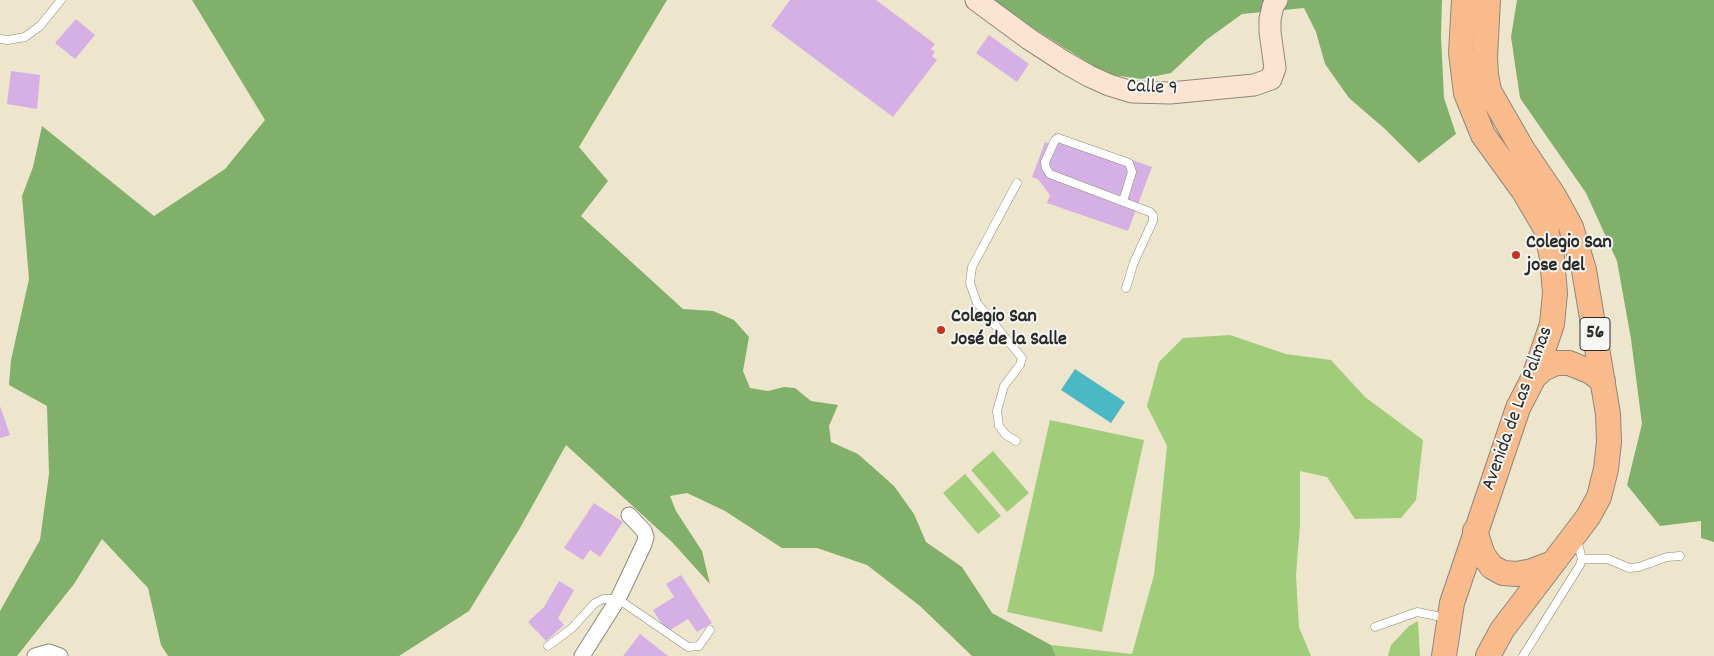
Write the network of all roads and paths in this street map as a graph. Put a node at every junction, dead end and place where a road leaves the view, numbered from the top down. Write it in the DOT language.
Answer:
graph roads {
  1 [pos="61,0"];
  2 [pos="976,0"];
  3 [pos="1277,0"];
  4 [pos="1464,0"];
  5 [pos="1488,0"];
  6 [pos="0,39"];
  7 [pos="1017,183"];
  8 [pos="1123,201"];
  9 [pos="1126,288"];
  10 [pos="1534,378"];
  11 [pos="1603,381"];
  12 [pos="1016,441"];
  13 [pos="629,515"];
  14 [pos="1475,532"];
  15 [pos="1576,536"];
  16 [pos="1680,556"];
  17 [pos="1582,559"];
  18 [pos="1552,563"];
  19 [pos="618,599"];
  20 [pos="1450,611"];
  21 [pos="1375,627"];
  22 [pos="710,630"];
  23 [pos="548,646"];
  24 [pos="35,656"];
  25 [pos="60,656"];
  26 [pos="582,656"];
  27 [pos="1444,656"];
  28 [pos="1488,656"];
  29 [pos="1523,656"];
  1 -- 6 [label="lane"];
  2 -- 3 [label="street, Calle 9"];
  4 -- 10 [label="main road, Avenida de Las Palmas / 56"];
  5 -- 11 [label="main road, 56"];
  7 -- 12 [label="lane"];
  8 -- 8 [label="lane"];
  8 -- 9 [label="lane"];
  10 -- 11 [label="main road"];
  10 -- 14 [label="main road, Avenida de Las Palmas / 56"];
  11 -- 15 [label="main road, 56"];
  13 -- 19 [label="street"];
  14 -- 18 [label="main road"];
  14 -- 20 [label="main road, Avenida de Las Palmas / 56"];
  15 -- 17 [label="lane"];
  15 -- 18 [label="main road, 56"];
  16 -- 17 [label="lane"];
  17 -- 29 [label="lane"];
  18 -- 28 [label="main road, 56"];
  19 -- 22 [label="lane"];
  19 -- 23 [label="lane"];
  19 -- 26 [label="street"];
  20 -- 21 [label="lane"];
  20 -- 27 [label="main road, Avenida de Las Palmas / 56"];
  24 -- 25 [label="street"];
}
